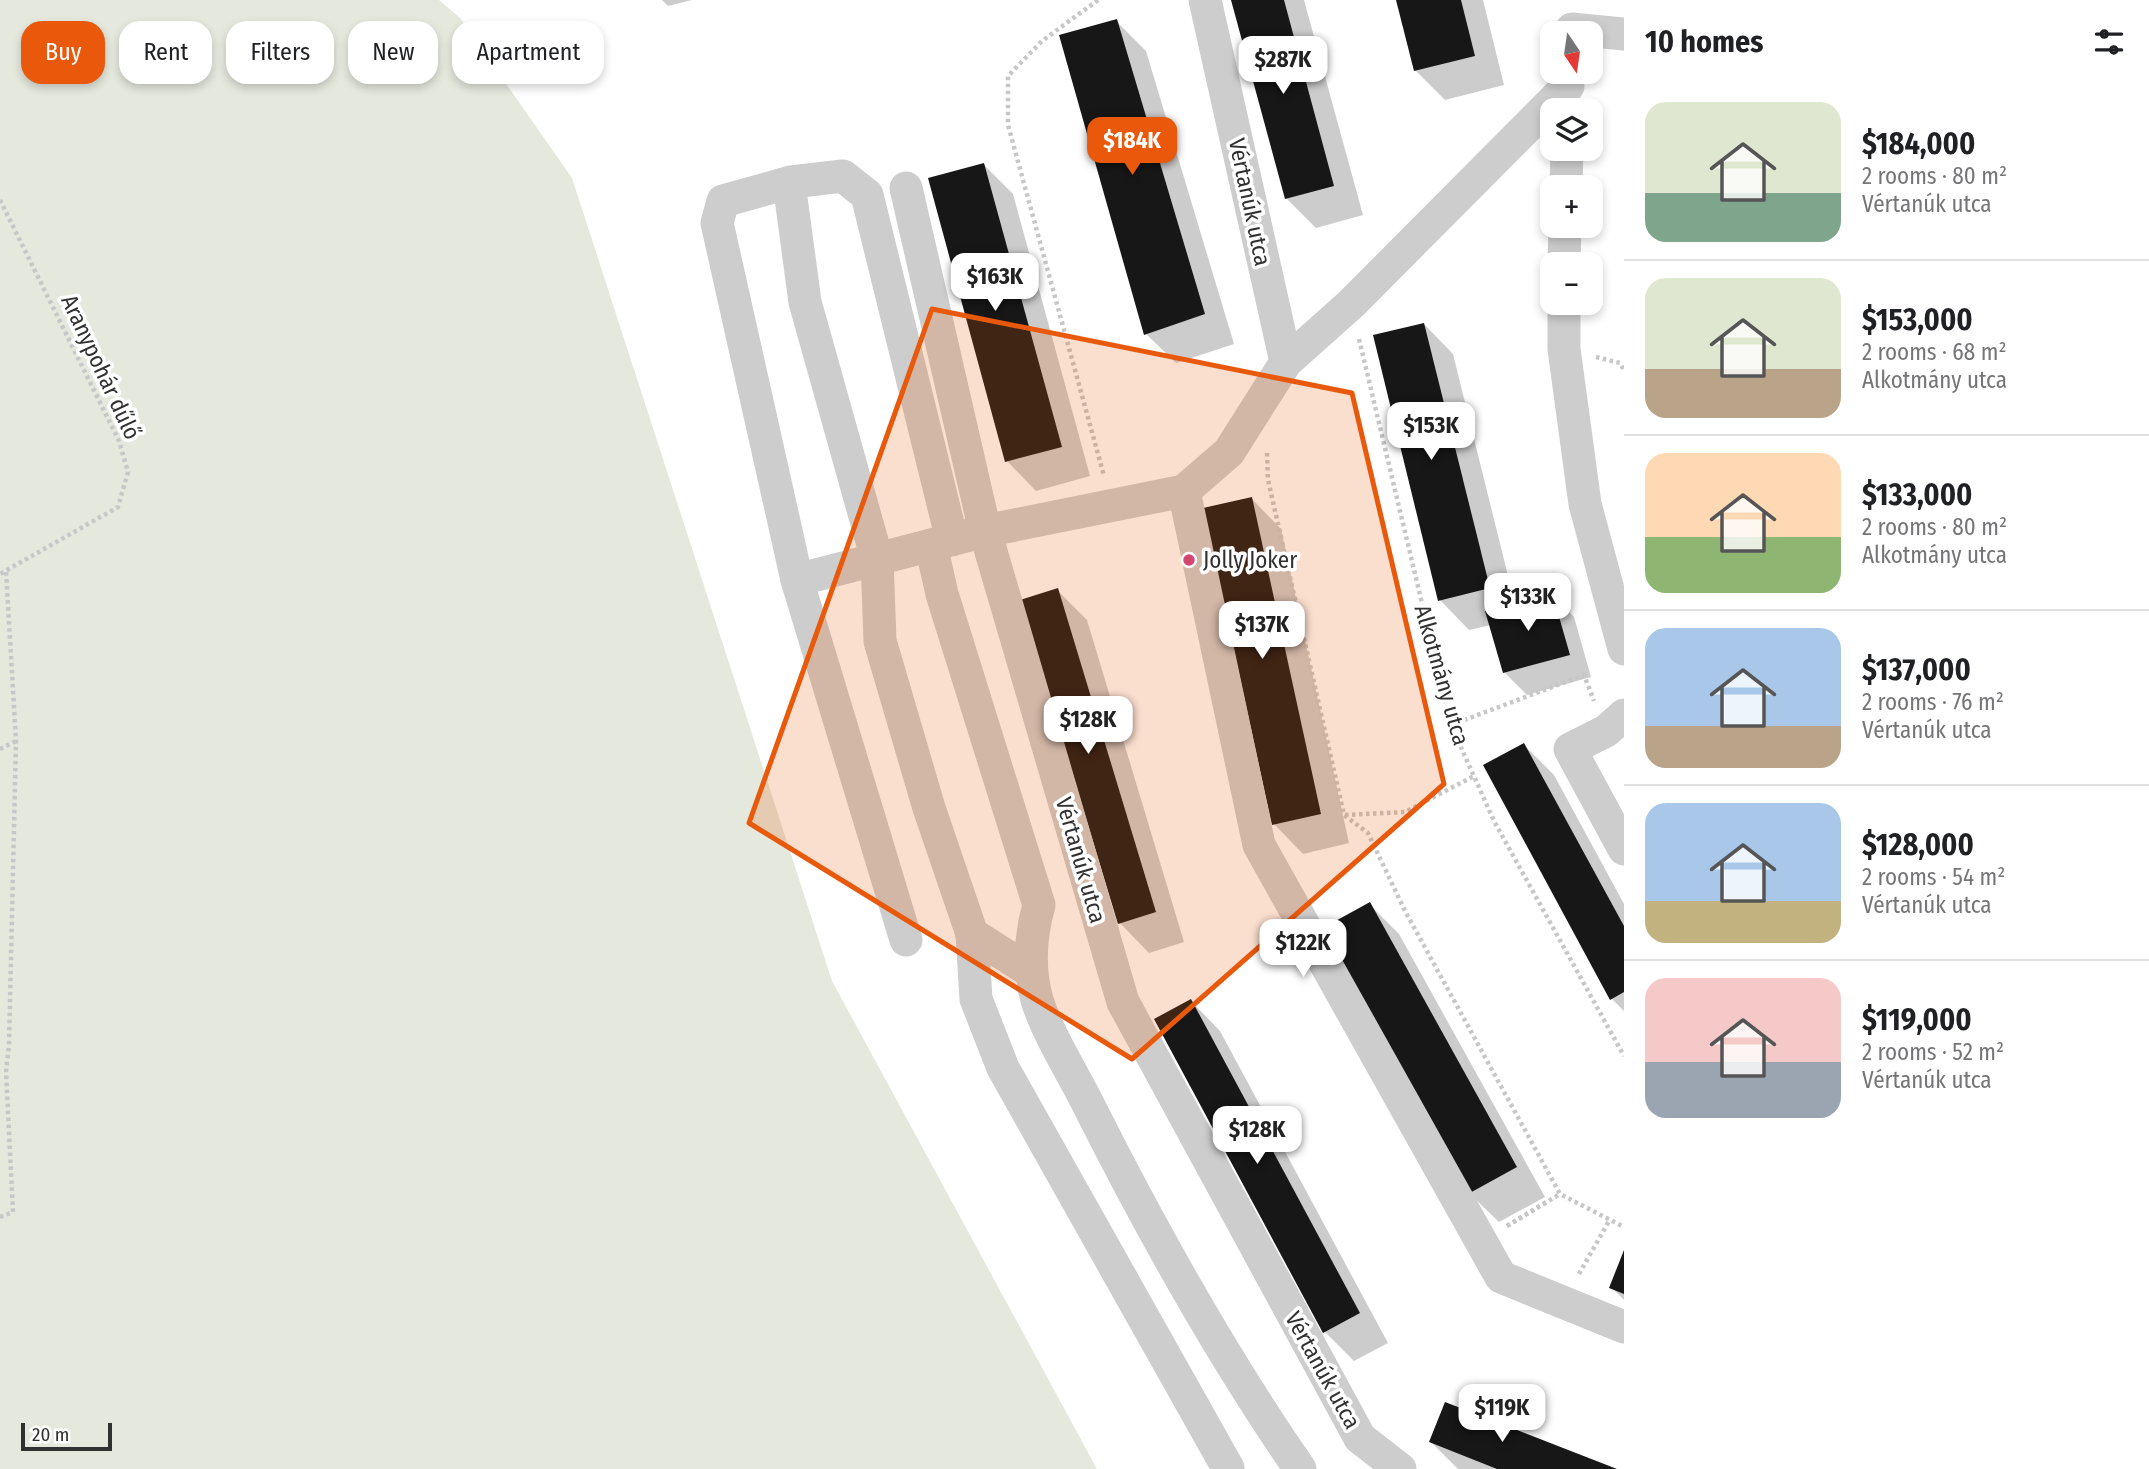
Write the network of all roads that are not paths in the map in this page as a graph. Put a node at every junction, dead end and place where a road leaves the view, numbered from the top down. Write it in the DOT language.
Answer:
graph roads {
  1 [pos="1205,0"];
  2 [pos="1603,29"];
  3 [pos="1624,34"];
  4 [pos="1568,89"];
  5 [pos="789,183"];
  6 [pos="905,188"];
  7 [pos="1564,315"];
  8 [pos="1286,362"];
  9 [pos="1184,491"];
  10 [pos="985,531"];
  11 [pos="942,543"];
  12 [pos="877,559"];
  13 [pos="797,579"];
  14 [pos="1624,649"];
  15 [pos="1615,723"];
  16 [pos="1624,849"];
  17 [pos="972,934"];
  18 [pos="906,940"];
  19 [pos="1030,971"];
  20 [pos="1624,1327"];
  21 [pos="1228,1468"];
  22 [pos="1300,1469"];
  23 [pos="1400,1469"];
  1 -- 8 [label="street, Vértanúk utca"];
  2 -- 3 [label="street"];
  4 -- 8 [label="street"];
  5 -- 11 [label="street"];
  5 -- 12 [label="street"];
  5 -- 13 [label="street"];
  6 -- 10 [label="street, Vértanúk utca"];
  7 -- 14 [label="street"];
  8 -- 9 [label="street"];
  9 -- 10 [label="street"];
  9 -- 20 [label="street"];
  10 -- 11 [label="street"];
  10 -- 23 [label="street, Vértanúk utca"];
  11 -- 12 [label="street"];
  11 -- 19 [label="street"];
  12 -- 13 [label="street"];
  12 -- 17 [label="street"];
  13 -- 18 [label="street"];
  15 -- 16 [label="street"];
  17 -- 19 [label="street"];
  17 -- 21 [label="street"];
  19 -- 22 [label="street"];
}
